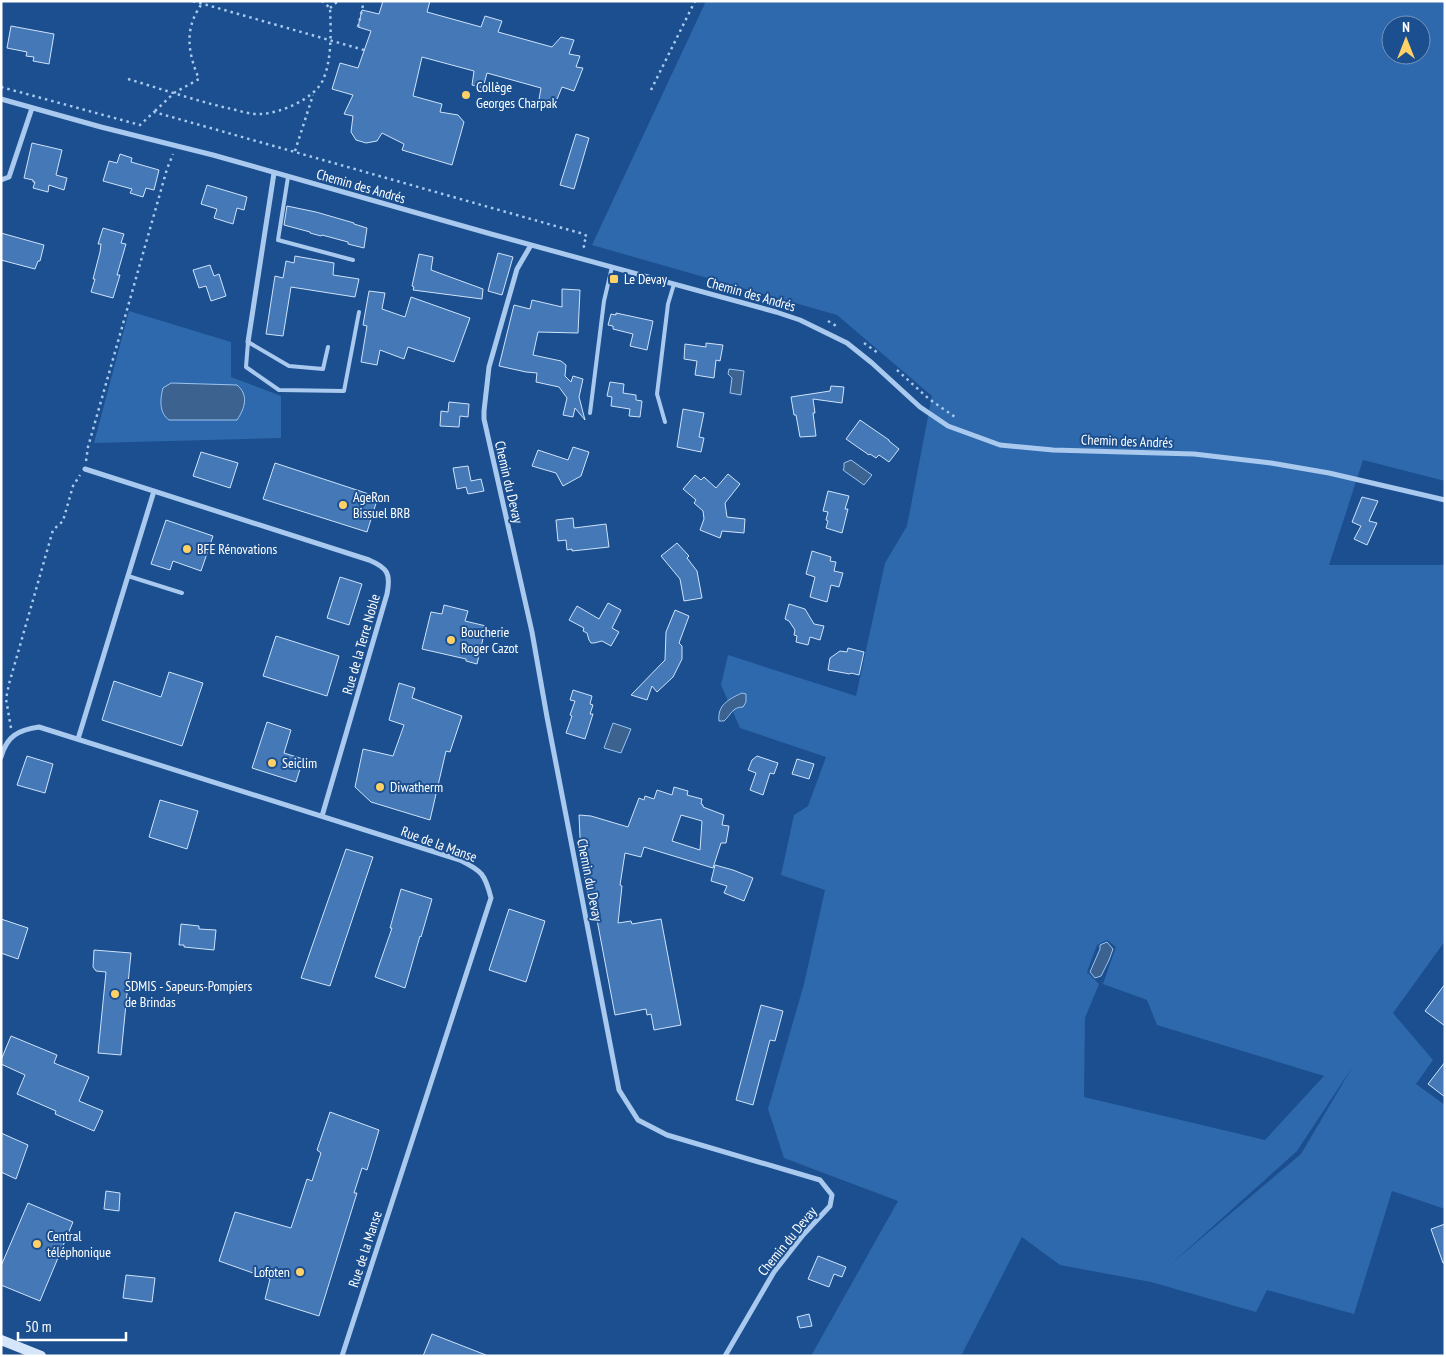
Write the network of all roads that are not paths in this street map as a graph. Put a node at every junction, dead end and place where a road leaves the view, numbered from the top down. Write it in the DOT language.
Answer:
graph roads {
  1 [pos="1,99"];
  2 [pos="32,108"];
  3 [pos="274,172"];
  4 [pos="288,177"];
  5 [pos="1,180"];
  6 [pos="531,245"];
  7 [pos="353,260"];
  8 [pos="612,267"];
  9 [pos="674,284"];
  10 [pos="359,312"];
  11 [pos="248,342"];
  12 [pos="328,348"];
  13 [pos="590,413"];
  14 [pos="666,422"];
  15 [pos="85,469"];
  16 [pos="154,491"];
  17 [pos="1445,500"];
  18 [pos="128,576"];
  19 [pos="182,593"];
  20 [pos="78,739"];
  21 [pos="1,757"];
  22 [pos="322,816"];
  23 [pos="1,1340"];
  24 [pos="41,1356"];
  25 [pos="342,1356"];
  26 [pos="725,1356"];
  1 -- 2 [label="street, Chemin des Andrés"];
  2 -- 3 [label="street, Chemin des Andrés"];
  2 -- 5 [label="street"];
  3 -- 4 [label="street, Chemin des Andrés"];
  3 -- 11 [label="street"];
  4 -- 6 [label="street, Chemin des Andrés"];
  4 -- 7 [label="lane"];
  6 -- 8 [label="street, Chemin des Andrés"];
  6 -- 26 [label="street, Chemin du Devay"];
  8 -- 9 [label="street, Chemin des Andrés"];
  8 -- 13 [label="lane"];
  9 -- 14 [label="lane"];
  9 -- 17 [label="street, Chemin des Andrés"];
  10 -- 11 [label="lane"];
  11 -- 12 [label="lane"];
  15 -- 16 [label="street, Rue de la Terre Noble"];
  16 -- 18 [label="street"];
  16 -- 22 [label="street, Rue de la Terre Noble"];
  18 -- 19 [label="lane"];
  18 -- 20 [label="street"];
  20 -- 21 [label="street, Rue de la Manse"];
  20 -- 22 [label="street, Rue de la Manse"];
  22 -- 25 [label="street, Rue de la Manse"];
  23 -- 24 [label="main road"];
}
